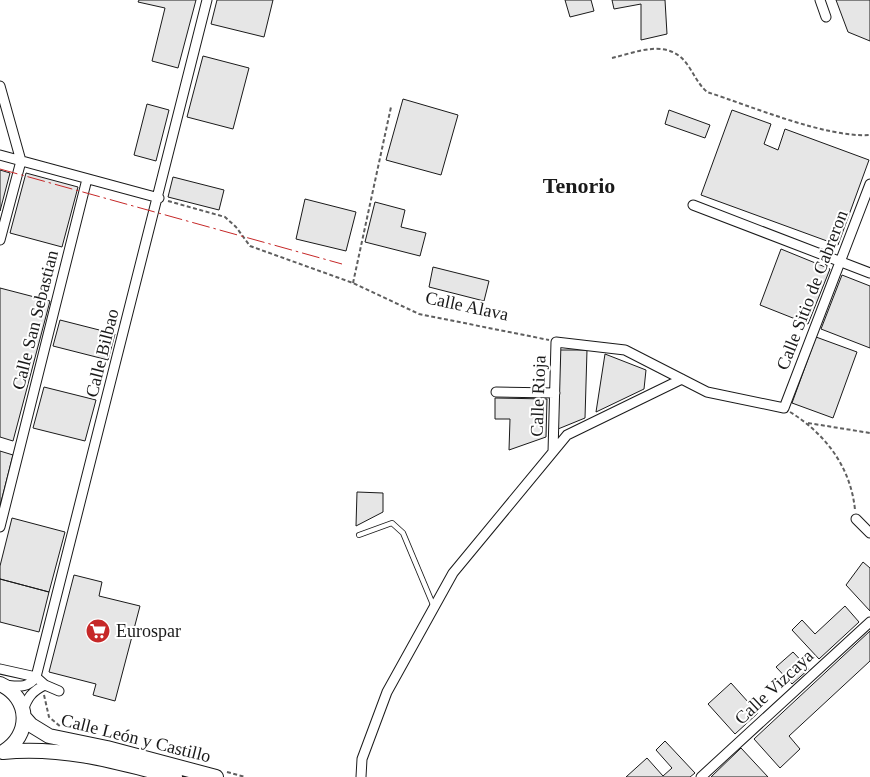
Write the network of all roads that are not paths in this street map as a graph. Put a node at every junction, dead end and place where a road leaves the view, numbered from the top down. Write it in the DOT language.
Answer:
graph roads {
  1 [pos="207,0"];
  2 [pos="820,0"];
  3 [pos="826,17"];
  4 [pos="0,86"];
  5 [pos="0,155"];
  6 [pos="21,161"];
  7 [pos="87,179"];
  8 [pos="870,184"];
  9 [pos="158,198"];
  10 [pos="692,206"];
  11 [pos="0,240"];
  12 [pos="840,260"];
  13 [pos="870,273"];
  14 [pos="682,379"];
  15 [pos="496,392"];
  16 [pos="555,393"];
  17 [pos="553,452"];
  18 [pos="856,519"];
  19 [pos="0,527"];
  20 [pos="870,533"];
  21 [pos="359,535"];
  22 [pos="434,607"];
  23 [pos="870,622"];
  24 [pos="0,668"];
  25 [pos="36,677"];
  26 [pos="1,684"];
  27 [pos="45,685"];
  28 [pos="33,692"];
  29 [pos="59,692"];
  30 [pos="24,714"];
  31 [pos="2,753"];
  32 [pos="175,777"];
  33 [pos="216,777"];
  34 [pos="361,777"];
  35 [pos="701,777"];
  1 -- 9 [label="street, Calle Bilbao"];
  2 -- 3 [label="street"];
  4 -- 6 [label="street"];
  5 -- 6 [label="street"];
  6 -- 7 [label="street"];
  6 -- 11 [label="street"];
  7 -- 9 [label="street"];
  7 -- 19 [label="street, Calle San Sebastian"];
  8 -- 12 [label="street, Calle Sitio de Cabreron"];
  9 -- 25 [label="street, Calle Bilbao"];
  10 -- 12 [label="street"];
  12 -- 13 [label="street"];
  12 -- 14 [label="street, Calle Sitio de Cabreron"];
  14 -- 16 [label="street, Calle Rioja"];
  14 -- 17 [label="street"];
  15 -- 16 [label="street"];
  16 -- 17 [label="street, Calle Rioja"];
  17 -- 22 [label="street"];
  18 -- 20 [label="street"];
  21 -- 22 [label="lane"];
  22 -- 34 [label="street"];
  23 -- 35 [label="street, Calle Vizcaya"];
  24 -- 25 [label="street"];
  25 -- 26 [label="street"];
  25 -- 27 [label="street"];
  25 -- 28 [label="street, Calle Bilbao"];
  26 -- 30 [label="main road, Calle León y Castillo"];
  27 -- 28 [label="street"];
  27 -- 29 [label="street"];
  28 -- 30 [label="street, Calle Bilbao"];
  30 -- 31 [label="main road"];
  30 -- 33 [label="main road, Calle León y Castillo"];
  31 -- 32 [label="main road, Calle León y Castillo"];
}
